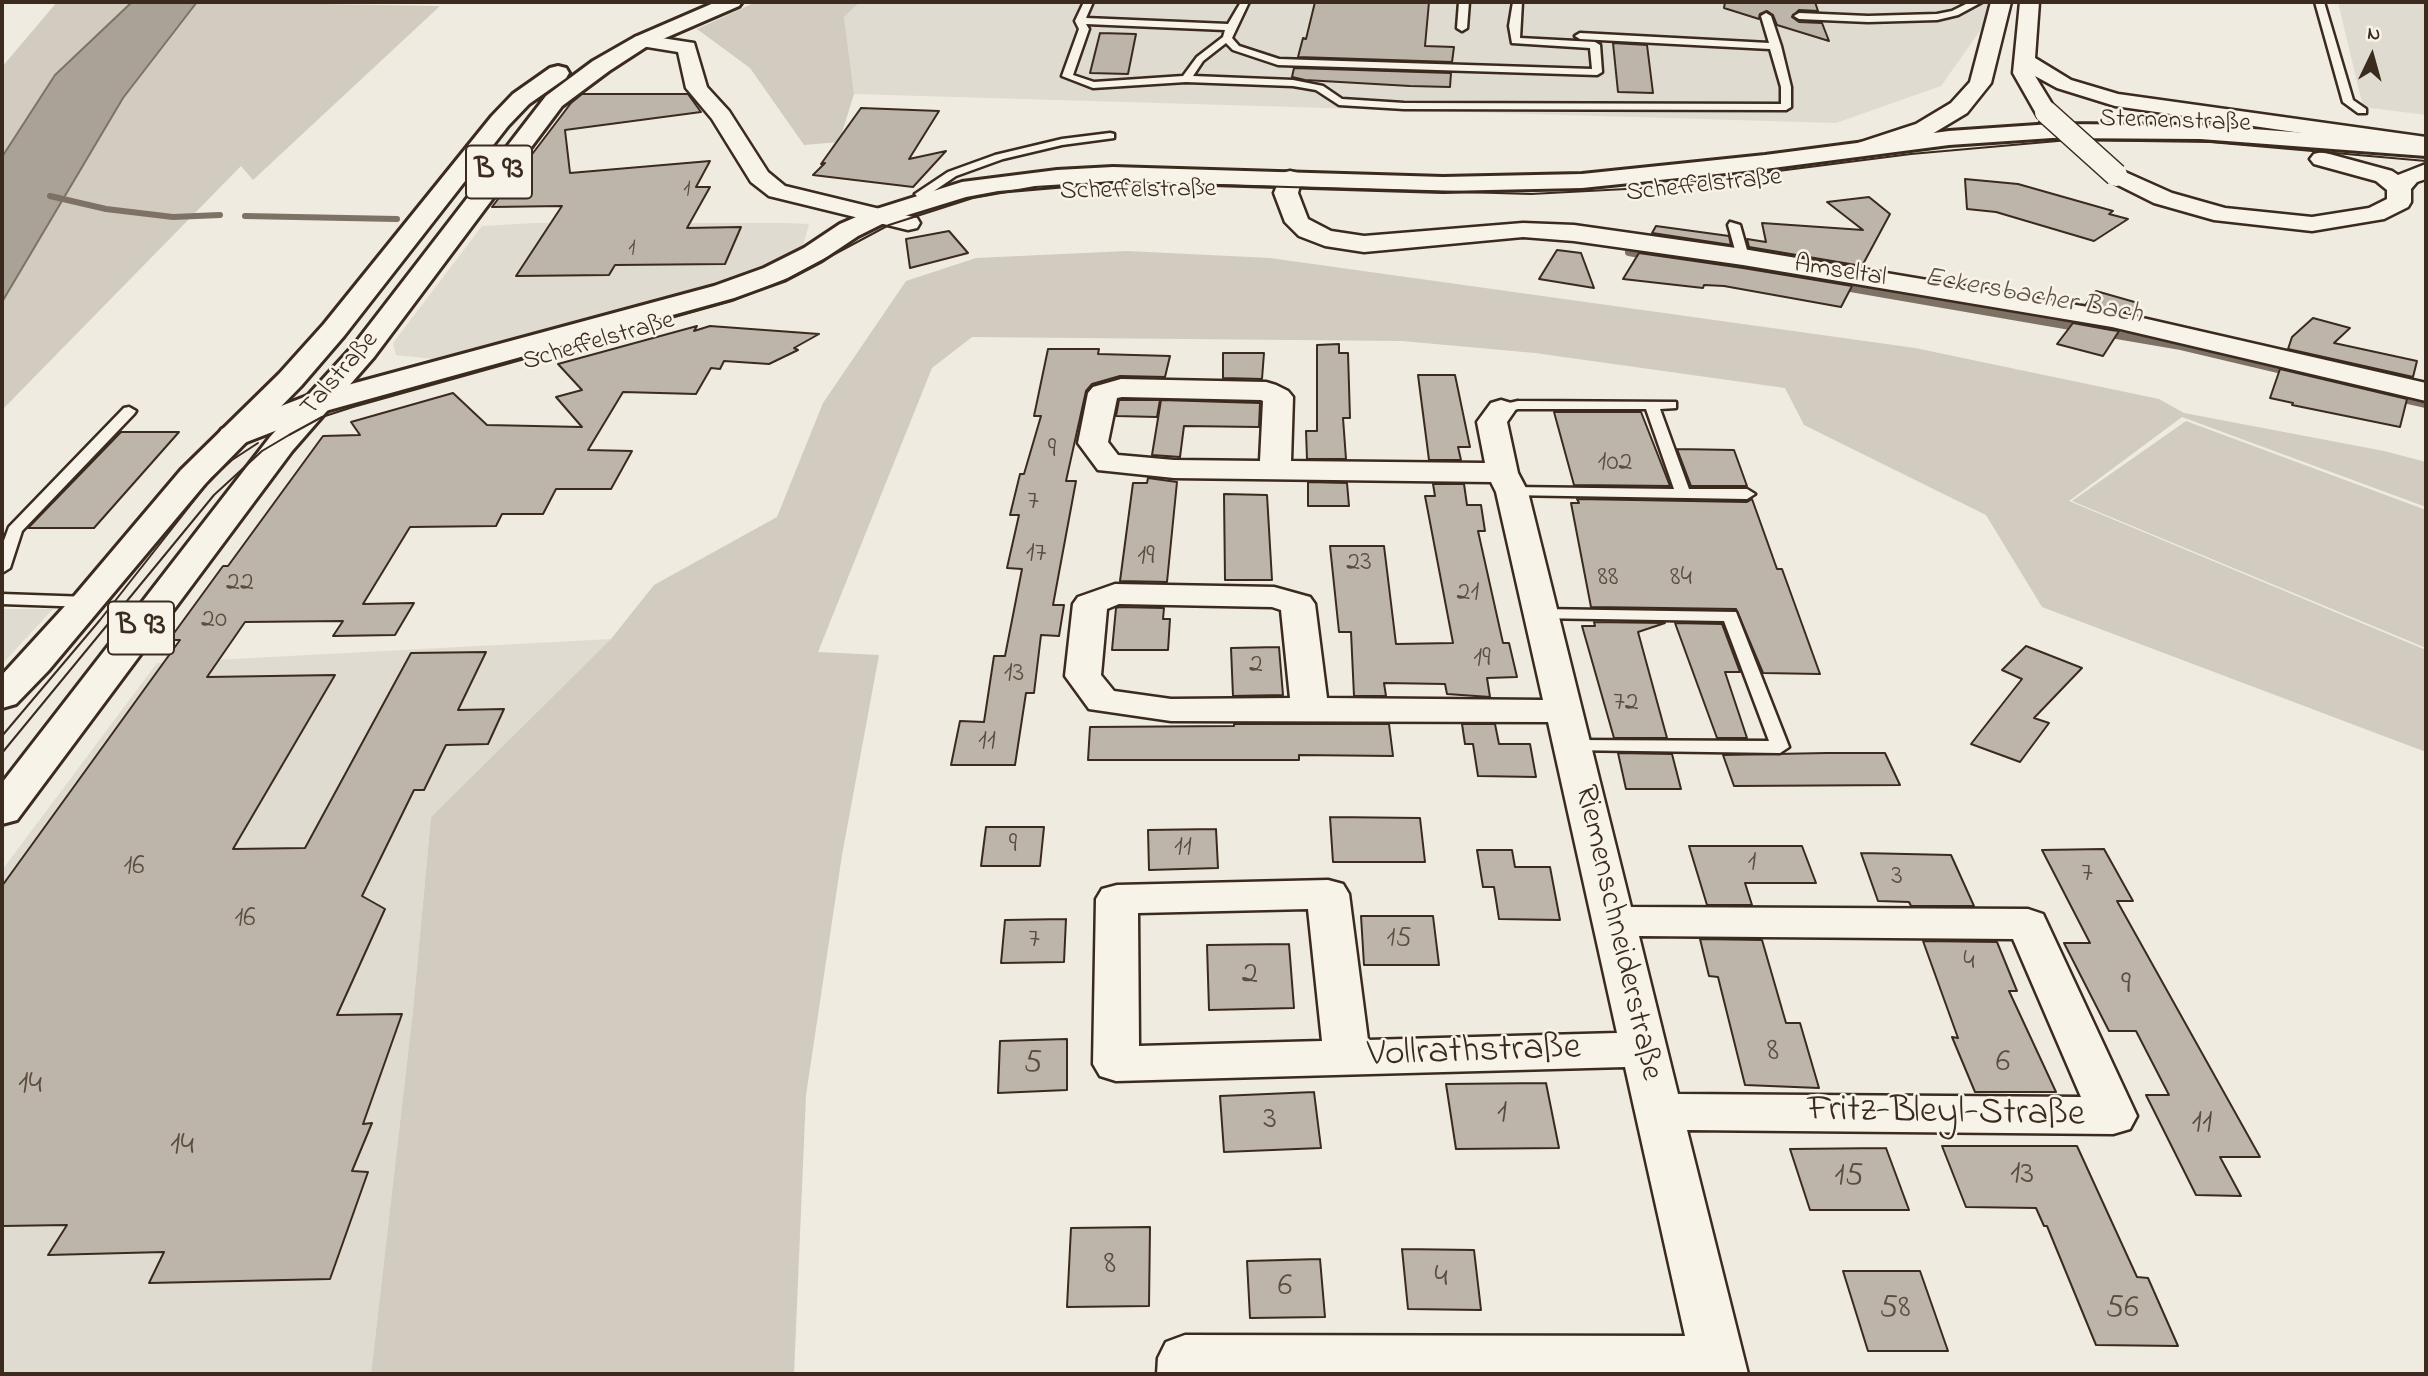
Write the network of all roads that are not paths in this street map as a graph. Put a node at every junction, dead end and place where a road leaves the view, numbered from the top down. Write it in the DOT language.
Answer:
graph roads {
  1 [pos="702,2"];
  2 [pos="732,2"];
  3 [pos="1088,2"];
  4 [pos="1245,2"];
  5 [pos="1464,2"];
  6 [pos="1517,2"];
  7 [pos="1977,2"];
  8 [pos="2001,2"];
  9 [pos="2029,2"];
  10 [pos="2319,2"];
  11 [pos="1766,16"];
  12 [pos="1799,16"];
  13 [pos="1080,21"];
  14 [pos="1231,27"];
  15 [pos="1462,27"];
  16 [pos="1514,36"];
  17 [pos="1227,38"];
  18 [pos="642,41"];
  19 [pos="1776,46"];
  20 [pos="2023,60"];
  21 [pos="1186,79"];
  22 [pos="2362,111"];
  23 [pos="2008,134"];
  24 [pos="1110,136"];
  25 [pos="2426,146"];
  26 [pos="1866,148"];
  27 [pos="2322,159"];
  28 [pos="1921,160"];
  29 [pos="2426,169"];
  30 [pos="1288,186"];
  31 [pos="2399,188"];
  32 [pos="917,212"];
  33 [pos="879,216"];
  34 [pos="1734,225"];
  35 [pos="1743,257"];
  36 [pos="364,351"];
  37 [pos="428,373"];
  38 [pos="2426,392"];
  39 [pos="1671,405"];
  40 [pos="1652,406"];
  41 [pos="1501,409"];
  42 [pos="129,411"];
  43 [pos="290,417"];
  44 [pos="1275,470"];
  45 [pos="1507,482"];
  46 [pos="1683,494"];
  47 [pos="1747,494"];
  48 [pos="2,568"];
  49 [pos="2,599"];
  50 [pos="89,603"];
  51 [pos="1540,614"];
  52 [pos="2,696"];
  53 [pos="1310,709"];
  54 [pos="1567,728"];
  55 [pos="2,811"];
  56 [pos="1613,921"];
  57 [pos="1644,1049"];
  58 [pos="1347,1058"];
  59 [pos="1659,1112"];
  60 [pos="1480,1367"];
  61 [pos="1719,1367"];
  62 [pos="1184,1374"];
  1 -- 43 [label="street, Talstraße / B 93"];
  2 -- 18 [label="street, Talstraße / B 93"];
  3 -- 13 [label="lane"];
  4 -- 14 [label="lane"];
  5 -- 15 [label="lane"];
  6 -- 16 [label="lane"];
  7 -- 12 [label="lane"];
  8 -- 26 [label="street, Scheffelstraße"];
  9 -- 20 [label="street"];
  10 -- 22 [label="lane"];
  11 -- 19 [label="lane"];
  13 -- 14 [label="lane"];
  13 -- 21 [label="lane"];
  14 -- 17 [label="lane"];
  16 -- 17 [label="lane"];
  16 -- 19 [label="lane"];
  17 -- 21 [label="lane"];
  18 -- 33 [label="street"];
  18 -- 36 [label="street, Talstraße / B 93"];
  19 -- 21 [label="lane"];
  20 -- 25 [label="street, Sternenstraße"];
  20 -- 31 [label="street, bridge"];
  23 -- 25 [label="street, Sternenstraße"];
  23 -- 26 [label="street, Scheffelstraße"];
  24 -- 32 [label="lane, Scheffelstraße"];
  26 -- 30 [label="street, Scheffelstraße"];
  27 -- 28 [label="street, Sternenstraße"];
  27 -- 29 [label="street, Sternenstraße"];
  27 -- 31 [label="street"];
  28 -- 30 [label="street, Scheffelstraße"];
  29 -- 31 [label="street"];
  30 -- 32 [label="street, Scheffelstraße"];
  30 -- 35 [label="street, Amseltal"];
  32 -- 33 [label="street, Scheffelstraße"];
  32 -- 43 [label="street, Scheffelstraße"];
  33 -- 37 [label="street, Scheffelstraße"];
  34 -- 35 [label="lane"];
  35 -- 38 [label="street, Amseltal"];
  36 -- 37 [label="street"];
  36 -- 43 [label="street, Talstraße / B 93"];
  37 -- 43 [label="street, Scheffelstraße"];
  39 -- 40 [label="lane, Riemenschneiderstraße"];
  40 -- 41 [label="lane, Riemenschneiderstraße"];
  40 -- 46 [label="lane"];
  41 -- 45 [label="street, Riemenschneiderstraße"];
  42 -- 48 [label="lane"];
  43 -- 50 [label="street, Talstraße / B 93"];
  43 -- 55 [label="street, Talstraße / B 93"];
  44 -- 44 [label="street"];
  44 -- 45 [label="street"];
  45 -- 46 [label="lane"];
  45 -- 51 [label="street, Riemenschneiderstraße"];
  46 -- 47 [label="lane"];
  49 -- 50 [label="lane"];
  50 -- 52 [label="street, Talstraße / B 93"];
  51 -- 54 [label="street, Riemenschneiderstraße"];
  51 -- 54 [label="lane"];
  53 -- 53 [label="street"];
  53 -- 54 [label="street"];
  54 -- 56 [label="street, Riemenschneiderstraße"];
  56 -- 57 [label="street, Riemenschneiderstraße"];
  56 -- 59 [label="street, Fritz-Bleyl-Straße"];
  57 -- 58 [label="street, Vollrathstraße"];
  57 -- 59 [label="street, Riemenschneiderstraße"];
  58 -- 58 [label="street, Vollrathstraße"];
  59 -- 61 [label="street, Riemenschneiderstraße"];
  60 -- 61 [label="street"];
  60 -- 62 [label="street"];
}
